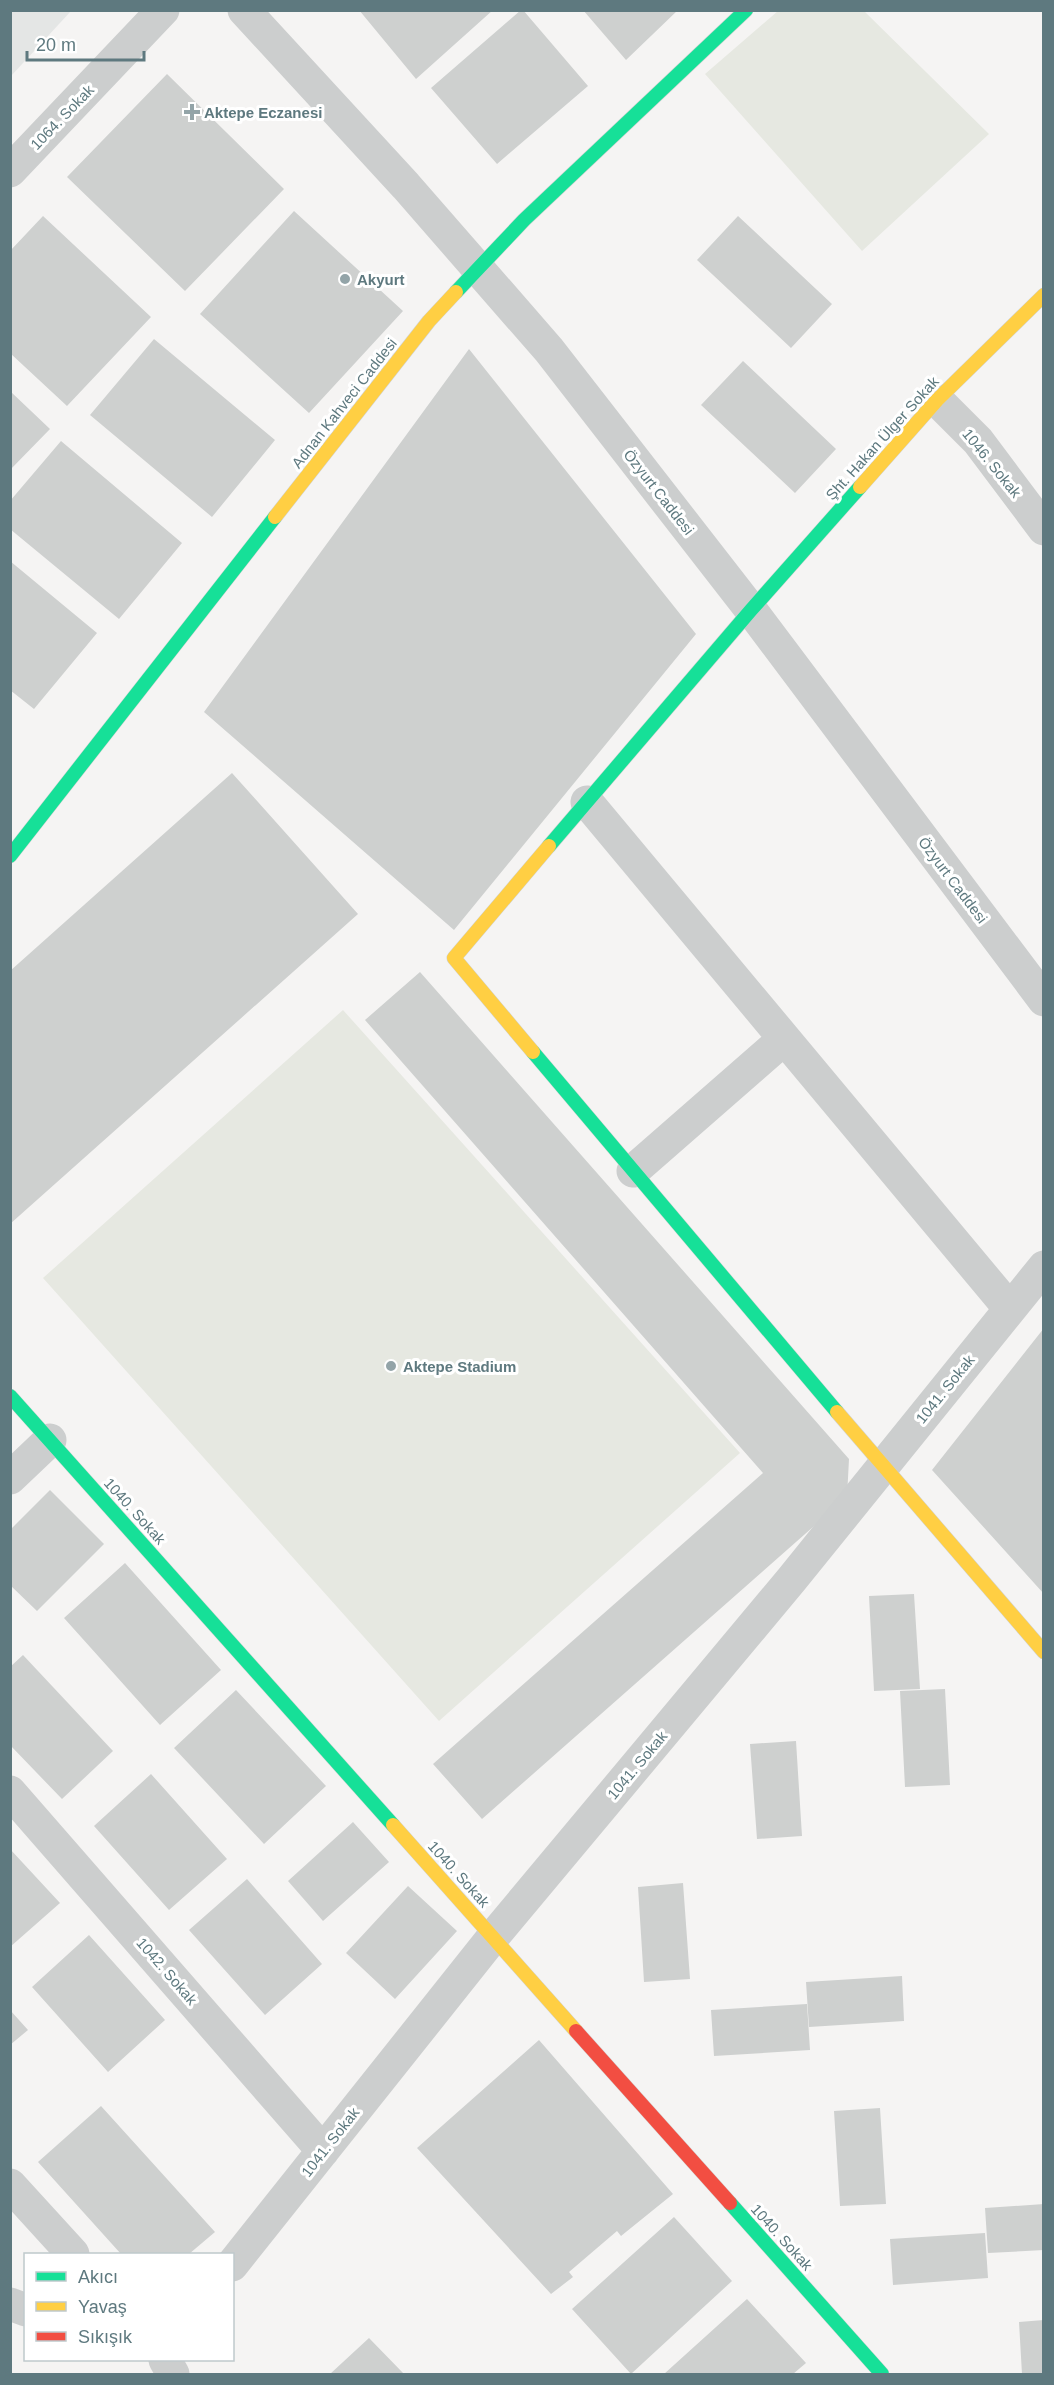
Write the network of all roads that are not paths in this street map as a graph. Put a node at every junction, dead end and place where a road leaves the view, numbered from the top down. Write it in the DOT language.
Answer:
graph roads {
  1 [pos="163,10"];
  2 [pos="244,10"];
  3 [pos="746,10"];
  4 [pos="10,171"];
  5 [pos="478,267"];
  6 [pos="1044,296"];
  7 [pos="937,400"];
  8 [pos="1044,529"];
  9 [pos="751,610"];
  10 [pos="587,802"];
  11 [pos="10,856"];
  12 [pos="1044,1000"];
  13 [pos="784,1039"];
  14 [pos="633,1171"];
  15 [pos="1044,1267"];
  16 [pos="1010,1309"];
  17 [pos="10,1396"];
  18 [pos="50,1440"];
  19 [pos="882,1466"];
  20 [pos="10,1478"];
  21 [pos="1044,1652"];
  22 [pos="10,1792"];
  23 [pos="493,1937"];
  24 [pos="323,2151"];
  25 [pos="10,2185"];
  26 [pos="72,2253"];
  27 [pos="234,2262"];
  28 [pos="882,2374"];
  1 -- 4 [label="street, 1064. Sokak"];
  2 -- 5 [label="street, Özyurt Caddesi"];
  3 -- 5 [label="street, Adnan Kahveci Caddesi"];
  5 -- 9 [label="street, Özyurt Caddesi"];
  5 -- 11 [label="street, Adnan Kahveci Caddesi"];
  6 -- 7 [label="street, Şht. Hakan Ülger Sokak"];
  7 -- 8 [label="street, 1046. Sokak"];
  7 -- 9 [label="street, Şht. Hakan Ülger Sokak"];
  9 -- 10 [label="street, Şht. Hakan Ülger Sokak"];
  9 -- 12 [label="street, Özyurt Caddesi"];
  10 -- 13 [label="street"];
  10 -- 14 [label="street, Şht. Hakan Ülger Sokak"];
  13 -- 14 [label="street"];
  13 -- 16 [label="street"];
  14 -- 19 [label="street"];
  15 -- 16 [label="street, 1041. Sokak"];
  16 -- 19 [label="street, 1041. Sokak"];
  17 -- 18 [label="street, 1040. Sokak"];
  18 -- 20 [label="street"];
  18 -- 23 [label="street, 1040. Sokak"];
  19 -- 21 [label="street"];
  19 -- 23 [label="street, 1041. Sokak"];
  22 -- 24 [label="street, 1042. Sokak"];
  23 -- 24 [label="street, 1041. Sokak"];
  23 -- 28 [label="street, 1040. Sokak"];
  24 -- 27 [label="street, 1041. Sokak"];
  25 -- 26 [label="street"];
}
